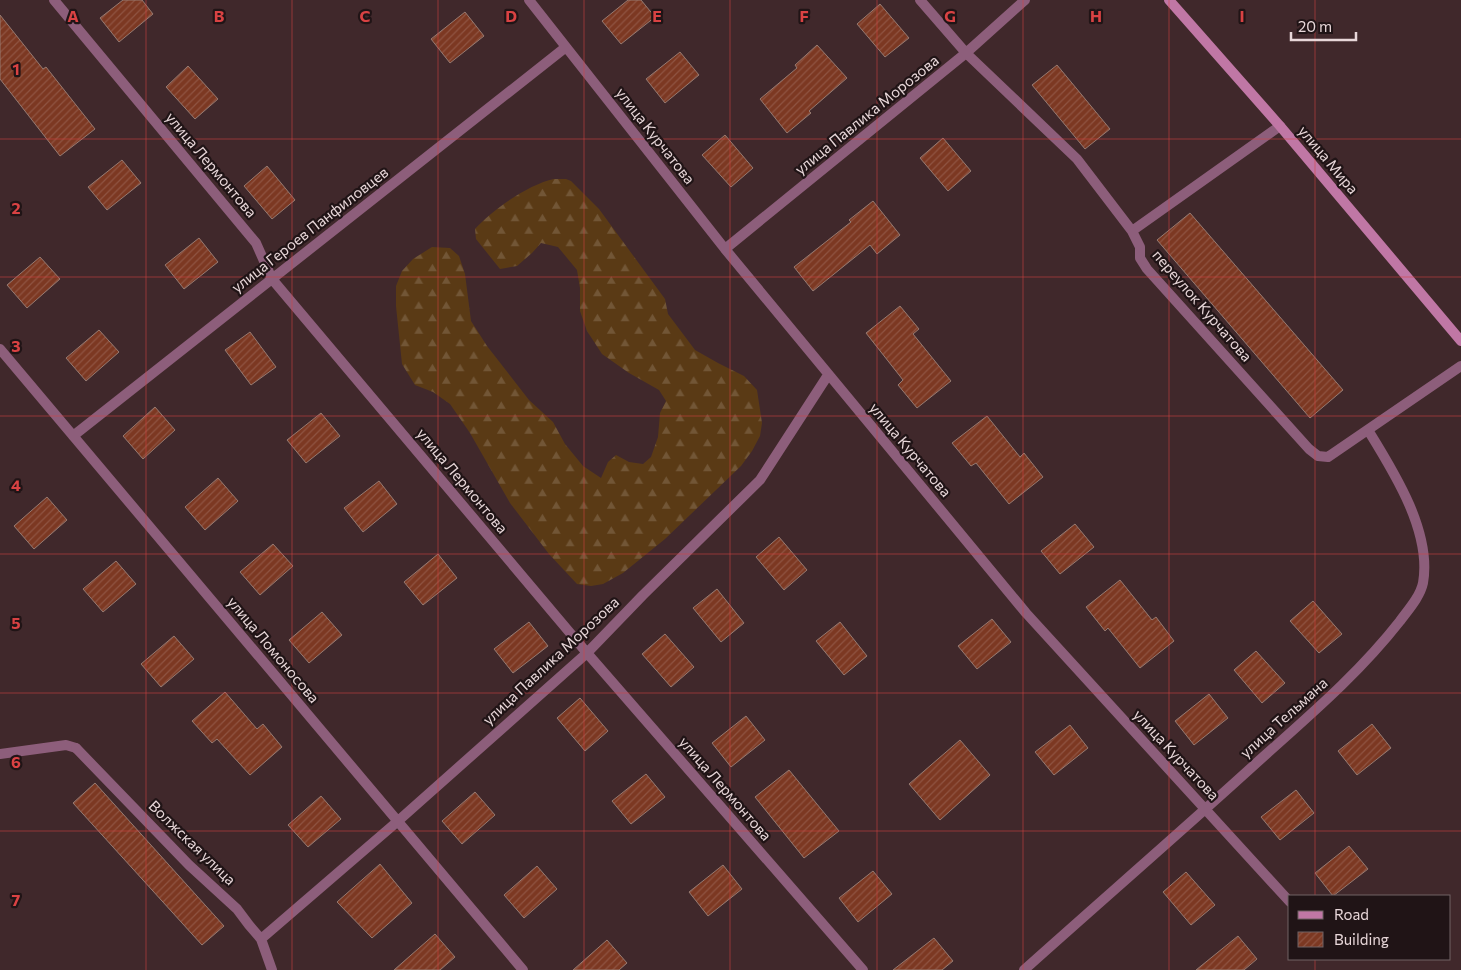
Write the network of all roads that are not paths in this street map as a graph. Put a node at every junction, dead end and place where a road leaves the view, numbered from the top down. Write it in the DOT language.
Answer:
graph roads {
  1 [pos="54,0"];
  2 [pos="529,0"];
  3 [pos="920,0"];
  4 [pos="1025,0"];
  5 [pos="1169,0"];
  6 [pos="566,47"];
  7 [pos="966,54"];
  8 [pos="1280,126"];
  9 [pos="1132,231"];
  10 [pos="725,249"];
  11 [pos="272,279"];
  12 [pos="1461,341"];
  13 [pos="0,349"];
  14 [pos="1461,366"];
  15 [pos="828,375"];
  16 [pos="1368,430"];
  17 [pos="73,436"];
  18 [pos="587,653"];
  19 [pos="0,754"];
  20 [pos="1206,809"];
  21 [pos="398,821"];
  22 [pos="1288,900"];
  23 [pos="262,939"];
  24 [pos="272,970"];
  25 [pos="523,970"];
  26 [pos="863,970"];
  27 [pos="1024,970"];
  1 -- 11 [label="street, улица Лермонтова"];
  2 -- 6 [label="street, улица Курчатова"];
  3 -- 7 [label="street, переулок Курчатова"];
  4 -- 7 [label="street, улица Павлика Морозова"];
  5 -- 8 [label="main road, улица Мира"];
  6 -- 10 [label="street, улица Курчатова"];
  6 -- 11 [label="street, улица Героев Панфиловцев"];
  7 -- 9 [label="street, переулок Курчатова"];
  7 -- 10 [label="street, улица Павлика Морозова"];
  8 -- 9 [label="street"];
  8 -- 12 [label="main road, улица Мира"];
  9 -- 16 [label="street, переулок Курчатова"];
  10 -- 15 [label="street, улица Курчатова"];
  11 -- 17 [label="street, улица Героев Панфиловцев"];
  11 -- 18 [label="street, улица Лермонтова"];
  13 -- 17 [label="street, улица Ломоносова"];
  14 -- 16 [label="street, переулок Курчатова"];
  15 -- 18 [label="street, улица Павлика Морозова"];
  15 -- 20 [label="street, улица Курчатова"];
  16 -- 20 [label="street, улица Тельмана"];
  17 -- 21 [label="street, улица Ломоносова"];
  18 -- 21 [label="street, улица Павлика Морозова"];
  18 -- 26 [label="street, улица Лермонтова"];
  19 -- 23 [label="street, Волжская улица"];
  20 -- 22 [label="street, улица Курчатова"];
  20 -- 27 [label="street, улица Тельмана"];
  21 -- 23 [label="street, улица Павлика Морозова"];
  21 -- 25 [label="street, улица Ломоносова"];
  23 -- 24 [label="street, Волжская улица"];
}
